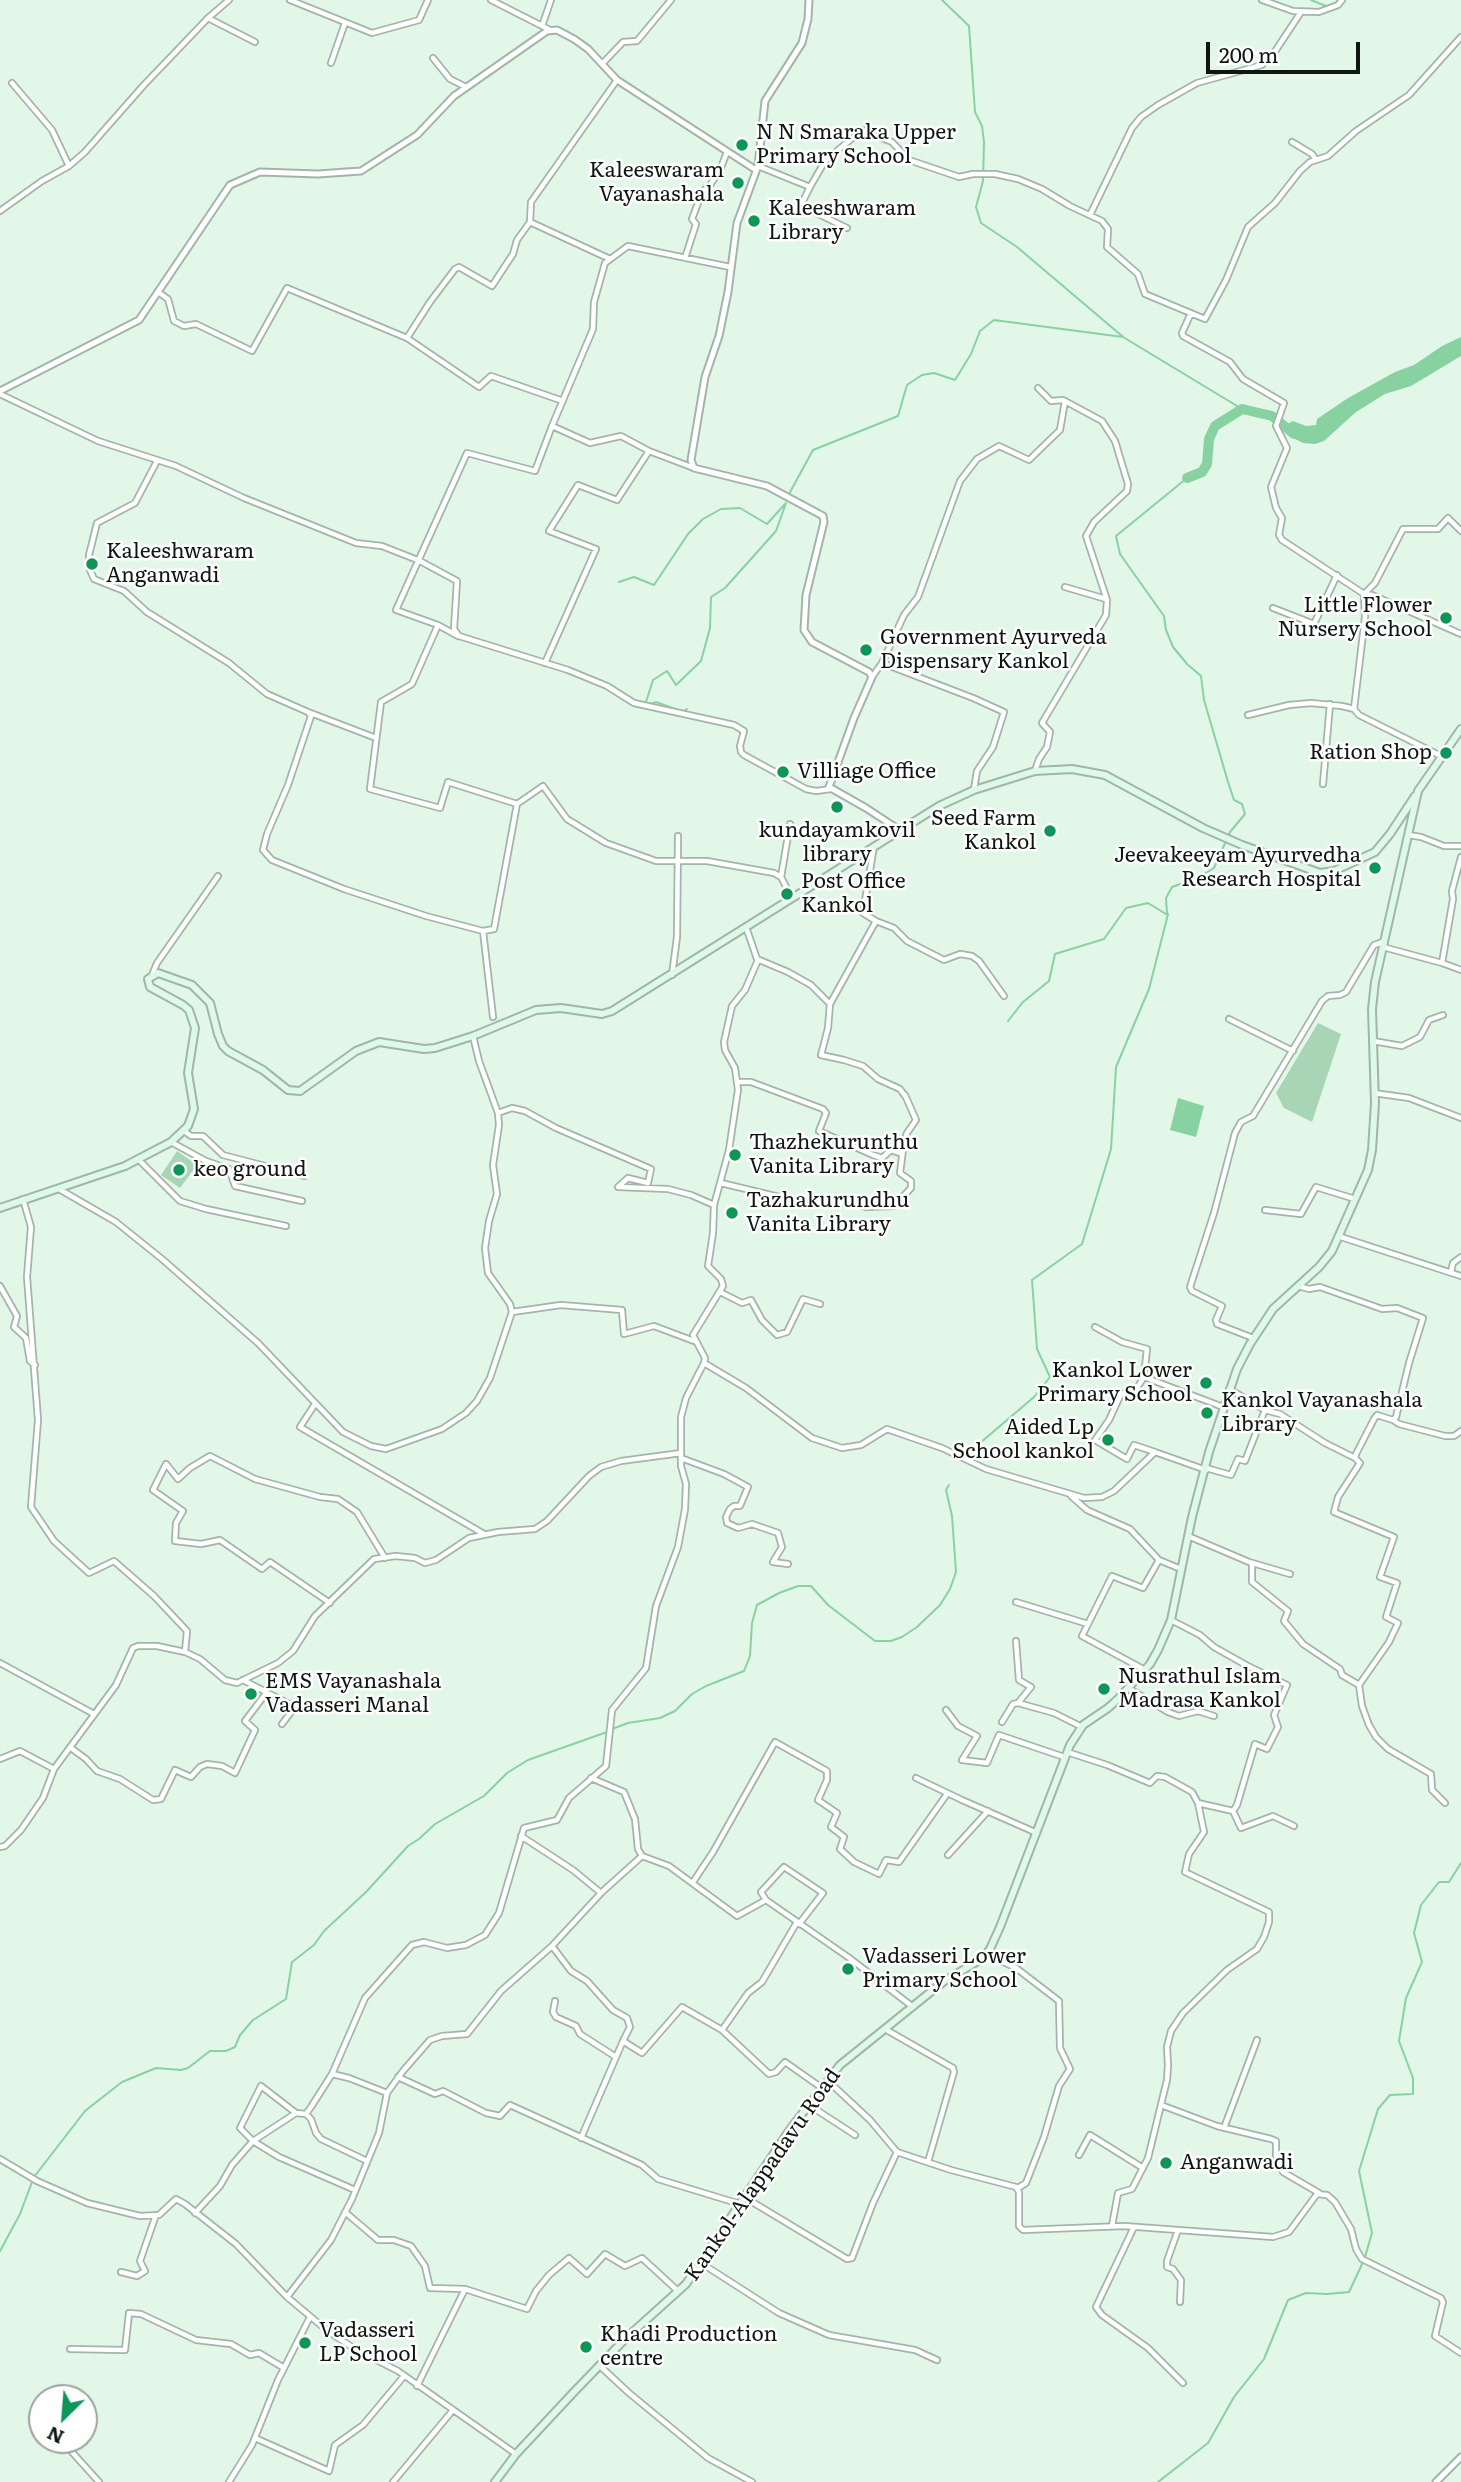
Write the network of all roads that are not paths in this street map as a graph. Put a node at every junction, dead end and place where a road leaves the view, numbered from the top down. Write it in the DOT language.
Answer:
graph roads {
  1 [pos="228,0"];
  2 [pos="290,0"];
  3 [pos="428,0"];
  4 [pos="491,0"];
  5 [pos="551,0"];
  6 [pos="671,0"];
  7 [pos="809,0"];
  8 [pos="1262,0"];
  9 [pos="1342,0"];
  10 [pos="503,3"];
  11 [pos="1301,12"];
  12 [pos="208,18"];
  13 [pos="345,23"];
  14 [pos="542,26"];
  15 [pos="551,30"];
  16 [pos="1461,37"];
  17 [pos="255,43"];
  18 [pos="433,58"];
  19 [pos="331,63"];
  20 [pos="602,64"];
  21 [pos="617,80"];
  22 [pos="12,83"];
  23 [pos="467,88"];
  24 [pos="1292,142"];
  25 [pos="727,152"];
  26 [pos="1316,160"];
  27 [pos="69,166"];
  28 [pos="757,168"];
  29 [pos="810,187"];
  30 [pos="0,211"];
  31 [pos="1090,215"];
  32 [pos="530,222"];
  33 [pos="847,228"];
  34 [pos="685,258"];
  35 [pos="610,260"];
  36 [pos="730,267"];
  37 [pos="158,292"];
  38 [pos="1191,313"];
  39 [pos="407,338"];
  40 [pos="1038,388"];
  41 [pos="0,393"];
  42 [pos="563,401"];
  43 [pos="1065,401"];
  44 [pos="552,426"];
  45 [pos="649,451"];
  46 [pos="157,461"];
  47 [pos="694,468"];
  48 [pos="1461,531"];
  49 [pos="420,561"];
  50 [pos="1337,575"];
  51 [pos="1065,586"];
  52 [pos="1364,594"];
  53 [pos="1107,600"];
  54 [pos="1273,608"];
  55 [pos="438,625"];
  56 [pos="1461,634"];
  57 [pos="459,636"];
  58 [pos="545,663"];
  59 [pos="883,663"];
  60 [pos="872,677"];
  61 [pos="1330,704"];
  62 [pos="1354,709"];
  63 [pos="308,712"];
  64 [pos="1248,715"];
  65 [pos="1461,729"];
  66 [pos="376,738"];
  67 [pos="1458,742"];
  68 [pos="1441,756"];
  69 [pos="1035,771"];
  70 [pos="1323,784"];
  71 [pos="831,789"];
  72 [pos="974,790"];
  73 [pos="1418,791"];
  74 [pos="517,804"];
  75 [pos="790,824"];
  76 [pos="898,829"];
  77 [pos="1407,835"];
  78 [pos="678,836"];
  79 [pos="874,846"];
  80 [pos="1461,846"];
  81 [pos="1461,857"];
  82 [pos="679,860"];
  83 [pos="218,876"];
  84 [pos="781,877"];
  85 [pos="792,898"];
  86 [pos="876,921"];
  87 [pos="746,927"];
  88 [pos="483,931"];
  89 [pos="1383,944"];
  90 [pos="758,960"];
  91 [pos="1442,963"];
  92 [pos="1461,970"];
  93 [pos="152,975"];
  94 [pos="671,975"];
  95 [pos="1004,996"];
  96 [pos="830,1004"];
  97 [pos="1443,1015"];
  98 [pos="493,1017"];
  99 [pos="1229,1019"];
  100 [pos="473,1036"];
  101 [pos="1373,1041"];
  102 [pos="1293,1051"];
  103 [pos="737,1082"];
  104 [pos="1374,1093"];
  105 [pos="905,1095"];
  106 [pos="906,1104"];
  107 [pos="498,1113"];
  108 [pos="1461,1118"];
  109 [pos="184,1131"];
  110 [pos="171,1142"];
  111 [pos="902,1154"];
  112 [pos="139,1160"];
  113 [pos="304,1176"];
  114 [pos="721,1183"];
  115 [pos="56,1188"];
  116 [pos="23,1199"];
  117 [pos="1355,1199"];
  118 [pos="302,1201"];
  119 [pos="714,1205"];
  120 [pos="1,1207"];
  121 [pos="1265,1210"];
  122 [pos="286,1226"];
  123 [pos="1338,1236"];
  124 [pos="1461,1257"];
  125 [pos="1451,1272"];
  126 [pos="1461,1276"];
  127 [pos="0,1286"];
  128 [pos="1297,1286"];
  129 [pos="720,1292"];
  130 [pos="820,1304"];
  131 [pos="512,1312"];
  132 [pos="1095,1327"];
  133 [pos="1254,1338"];
  134 [pos="695,1342"];
  135 [pos="704,1363"];
  136 [pos="35,1365"];
  137 [pos="1144,1377"];
  138 [pos="1229,1389"];
  139 [pos="316,1404"];
  140 [pos="1223,1407"];
  141 [pos="1265,1410"];
  142 [pos="1393,1420"];
  143 [pos="1461,1431"];
  144 [pos="1155,1452"];
  145 [pos="681,1456"];
  146 [pos="1355,1458"];
  147 [pos="1206,1469"];
  148 [pos="1068,1493"];
  149 [pos="485,1535"];
  150 [pos="1188,1536"];
  151 [pos="385,1558"];
  152 [pos="1159,1560"];
  153 [pos="1252,1563"];
  154 [pos="788,1564"];
  155 [pos="1181,1569"];
  156 [pos="1290,1574"];
  157 [pos="1016,1602"];
  158 [pos="330,1603"];
  159 [pos="1171,1619"];
  160 [pos="1088,1624"];
  161 [pos="1016,1641"];
  162 [pos="185,1652"];
  163 [pos="0,1663"];
  164 [pos="1145,1670"];
  165 [pos="242,1680"];
  166 [pos="1359,1685"];
  167 [pos="1128,1688"];
  168 [pos="267,1692"];
  169 [pos="1018,1703"];
  170 [pos="946,1710"];
  171 [pos="94,1714"];
  172 [pos="1214,1716"];
  173 [pos="1002,1722"];
  174 [pos="282,1724"];
  175 [pos="1082,1727"];
  176 [pos="71,1748"];
  177 [pos="1065,1754"];
  178 [pos="0,1759"];
  179 [pos="54,1769"];
  180 [pos="591,1778"];
  181 [pos="916,1778"];
  182 [pos="947,1794"];
  183 [pos="1198,1803"];
  184 [pos="1445,1803"];
  185 [pos="988,1811"];
  186 [pos="1233,1811"];
  187 [pos="1294,1826"];
  188 [pos="1037,1833"];
  189 [pos="521,1836"];
  190 [pos="0,1847"];
  191 [pos="948,1855"];
  192 [pos="642,1856"];
  193 [pos="692,1882"];
  194 [pos="601,1893"];
  195 [pos="766,1900"];
  196 [pos="798,1923"];
  197 [pos="552,1947"];
  198 [pos="986,1954"];
  199 [pos="555,2001"];
  200 [pos="913,2008"];
  201 [pos="885,2029"];
  202 [pos="722,2031"];
  203 [pos="1257,2040"];
  204 [pos="623,2041"];
  205 [pos="616,2057"];
  206 [pos="332,2074"];
  207 [pos="398,2077"];
  208 [pos="827,2081"];
  209 [pos="822,2088"];
  210 [pos="387,2092"];
  211 [pos="808,2105"];
  212 [pos="1161,2105"];
  213 [pos="296,2113"];
  214 [pos="306,2114"];
  215 [pos="1224,2128"];
  216 [pos="855,2135"];
  217 [pos="581,2138"];
  218 [pos="253,2141"];
  219 [pos="897,2152"];
  220 [pos="1079,2155"];
  221 [pos="0,2159"];
  222 [pos="367,2161"];
  223 [pos="928,2162"];
  224 [pos="1143,2168"];
  225 [pos="1018,2189"];
  226 [pos="355,2190"];
  227 [pos="1320,2194"];
  228 [pos="744,2197"];
  229 [pos="740,2204"];
  230 [pos="345,2212"];
  231 [pos="195,2213"];
  232 [pos="156,2215"];
  233 [pos="1112,2227"];
  234 [pos="1134,2227"];
  235 [pos="1178,2230"];
  236 [pos="701,2263"];
  237 [pos="121,2272"];
  238 [pos="465,2289"];
  239 [pos="678,2291"];
  240 [pos="287,2297"];
  241 [pos="1180,2302"];
  242 [pos="310,2316"];
  243 [pos="70,2349"];
  244 [pos="1461,2353"];
  245 [pos="937,2360"];
  246 [pos="600,2366"];
  247 [pos="284,2368"];
  248 [pos="404,2376"];
  249 [pos="1183,2383"];
  250 [pos="417,2386"];
  251 [pos="453,2410"];
  252 [pos="255,2438"];
  253 [pos="74,2454"];
  254 [pos="516,2454"];
  255 [pos="1461,2457"];
  256 [pos="99,2482"];
  257 [pos="229,2482"];
  258 [pos="393,2482"];
  259 [pos="495,2482"];
  260 [pos="752,2482"];
  261 [pos="1437,2482"];
  1 -- 12 [label="street"];
  2 -- 13 [label="street"];
  3 -- 13 [label="street"];
  4 -- 10 [label="street"];
  5 -- 14 [label="street"];
  6 -- 20 [label="street"];
  7 -- 28 [label="street"];
  8 -- 11 [label="street"];
  9 -- 11 [label="street"];
  10 -- 14 [label="street"];
  11 -- 31 [label="street"];
  12 -- 17 [label="street"];
  12 -- 27 [label="street"];
  13 -- 19 [label="street"];
  14 -- 15 [label="street"];
  15 -- 20 [label="street"];
  15 -- 23 [label="street"];
  16 -- 26 [label="street"];
  18 -- 23 [label="street"];
  20 -- 21 [label="street"];
  21 -- 25 [label="street"];
  21 -- 32 [label="street"];
  22 -- 27 [label="street"];
  23 -- 37 [label="street"];
  24 -- 26 [label="street"];
  25 -- 28 [label="street"];
  25 -- 34 [label="street"];
  26 -- 38 [label="street"];
  27 -- 30 [label="street"];
  28 -- 29 [label="street"];
  28 -- 36 [label="street"];
  29 -- 31 [label="street"];
  29 -- 33 [label="street"];
  31 -- 38 [label="street"];
  32 -- 35 [label="street"];
  32 -- 39 [label="street"];
  34 -- 35 [label="street"];
  34 -- 36 [label="street"];
  35 -- 42 [label="street"];
  36 -- 47 [label="street"];
  37 -- 39 [label="street"];
  37 -- 41 [label="street"];
  38 -- 50 [label="street"];
  39 -- 42 [label="street"];
  40 -- 43 [label="street"];
  41 -- 46 [label="street"];
  42 -- 44 [label="street"];
  43 -- 53 [label="street"];
  43 -- 59 [label="street"];
  44 -- 45 [label="street"];
  44 -- 49 [label="street"];
  45 -- 47 [label="street"];
  45 -- 58 [label="street"];
  46 -- 49 [label="street"];
  46 -- 63 [label="street"];
  47 -- 60 [label="street"];
  48 -- 52 [label="street"];
  49 -- 55 [label="street"];
  49 -- 57 [label="street"];
  50 -- 52 [label="street"];
  50 -- 54 [label="street"];
  51 -- 53 [label="street"];
  52 -- 56 [label="street"];
  52 -- 62 [label="street"];
  53 -- 69 [label="street"];
  55 -- 57 [label="street"];
  55 -- 66 [label="street"];
  57 -- 58 [label="street"];
  58 -- 71 [label="street"];
  59 -- 60 [label="street"];
  59 -- 72 [label="street"];
  60 -- 71 [label="street"];
  61 -- 62 [label="street"];
  61 -- 64 [label="street"];
  61 -- 70 [label="street"];
  62 -- 68 [label="street"];
  63 -- 66 [label="street"];
  63 -- 88 [label="street"];
  65 -- 67 [label="main road"];
  66 -- 74 [label="street"];
  67 -- 68 [label="main road"];
  68 -- 73 [label="main road"];
  69 -- 72 [label="main road"];
  69 -- 73 [label="main road"];
  71 -- 76 [label="street"];
  72 -- 76 [label="main road"];
  73 -- 77 [label="main road"];
  74 -- 82 [label="street"];
  74 -- 88 [label="street"];
  75 -- 84 [label="street"];
  76 -- 79 [label="main road"];
  77 -- 80 [label="street"];
  77 -- 89 [label="main road"];
  78 -- 82 [label="street"];
  79 -- 85 [label="main road"];
  79 -- 86 [label="street"];
  81 -- 91 [label="street"];
  82 -- 84 [label="street"];
  82 -- 94 [label="street"];
  83 -- 93 [label="street"];
  84 -- 85 [label="street"];
  85 -- 87 [label="main road"];
  86 -- 95 [label="street"];
  86 -- 96 [label="street"];
  87 -- 90 [label="street"];
  87 -- 94 [label="main road"];
  88 -- 98 [label="street"];
  89 -- 91 [label="street"];
  89 -- 101 [label="main road"];
  89 -- 102 [label="street"];
  90 -- 96 [label="street"];
  90 -- 103 [label="street"];
  91 -- 92 [label="street"];
  93 -- 100 [label="main road"];
  93 -- 109 [label="main road"];
  94 -- 100 [label="main road"];
  96 -- 105 [label="street"];
  97 -- 101 [label="street"];
  99 -- 102 [label="street"];
  100 -- 107 [label="street"];
  101 -- 104 [label="main road"];
  102 -- 133 [label="street"];
  103 -- 111 [label="street"];
  103 -- 114 [label="street"];
  104 -- 108 [label="street"];
  104 -- 117 [label="main road"];
  105 -- 106 [label="street"];
  105 -- 111 [label="street"];
  107 -- 119 [label="street"];
  107 -- 131 [label="street"];
  109 -- 110 [label="main road"];
  109 -- 113 [label="street"];
  110 -- 112 [label="main road"];
  110 -- 118 [label="street"];
  111 -- 114 [label="street"];
  112 -- 115 [label="main road"];
  112 -- 122 [label="street"];
  114 -- 119 [label="street"];
  115 -- 116 [label="main road"];
  115 -- 139 [label="street"];
  116 -- 120 [label="main road"];
  116 -- 136 [label="street"];
  117 -- 121 [label="street"];
  117 -- 123 [label="main road"];
  119 -- 129 [label="street"];
  123 -- 125 [label="street"];
  123 -- 128 [label="main road"];
  124 -- 125 [label="street"];
  125 -- 126 [label="street"];
  127 -- 136 [label="street"];
  128 -- 133 [label="main road"];
  128 -- 142 [label="street"];
  129 -- 130 [label="street"];
  129 -- 134 [label="street"];
  131 -- 134 [label="street"];
  131 -- 139 [label="street"];
  132 -- 137 [label="street"];
  133 -- 138 [label="main road"];
  134 -- 135 [label="street"];
  135 -- 145 [label="street"];
  135 -- 148 [label="street"];
  136 -- 162 [label="street"];
  137 -- 140 [label="street"];
  137 -- 144 [label="street"];
  138 -- 140 [label="main road"];
  138 -- 141 [label="street"];
  139 -- 149 [label="street"];
  140 -- 147 [label="main road"];
  141 -- 146 [label="street"];
  141 -- 147 [label="street"];
  142 -- 143 [label="street"];
  142 -- 146 [label="street"];
  144 -- 147 [label="street"];
  144 -- 148 [label="street"];
  145 -- 149 [label="street"];
  145 -- 154 [label="street"];
  145 -- 180 [label="street"];
  146 -- 166 [label="street"];
  147 -- 150 [label="main road"];
  148 -- 152 [label="street"];
  149 -- 151 [label="street"];
  150 -- 153 [label="street"];
  150 -- 155 [label="main road"];
  151 -- 158 [label="street"];
  151 -- 158 [label="street"];
  152 -- 155 [label="street"];
  152 -- 160 [label="street"];
  153 -- 156 [label="street"];
  153 -- 166 [label="street"];
  155 -- 159 [label="main road"];
  157 -- 160 [label="street"];
  158 -- 165 [label="street"];
  159 -- 164 [label="main road"];
  159 -- 186 [label="street"];
  160 -- 164 [label="street"];
  161 -- 169 [label="street"];
  162 -- 165 [label="street"];
  162 -- 171 [label="street"];
  163 -- 171 [label="street"];
  164 -- 167 [label="main road"];
  165 -- 168 [label="street"];
  166 -- 184 [label="street"];
  167 -- 172 [label="street"];
  167 -- 175 [label="main road"];
  168 -- 174 [label="street"];
  168 -- 176 [label="street"];
  169 -- 173 [label="street"];
  169 -- 175 [label="street"];
  170 -- 177 [label="street"];
  171 -- 176 [label="street"];
  175 -- 177 [label="main road"];
  176 -- 179 [label="street"];
  177 -- 183 [label="street"];
  177 -- 188 [label="main road"];
  178 -- 179 [label="street"];
  179 -- 190 [label="street"];
  180 -- 189 [label="street"];
  180 -- 192 [label="street"];
  181 -- 182 [label="street"];
  182 -- 185 [label="street"];
  182 -- 193 [label="street"];
  183 -- 186 [label="street"];
  183 -- 212 [label="street"];
  185 -- 188 [label="street"];
  185 -- 191 [label="street"];
  186 -- 187 [label="street"];
  188 -- 198 [label="main road"];
  189 -- 194 [label="street"];
  189 -- 206 [label="street"];
  192 -- 193 [label="street"];
  192 -- 194 [label="street"];
  193 -- 195 [label="street"];
  194 -- 197 [label="street"];
  195 -- 196 [label="street"];
  195 -- 196 [label="street"];
  196 -- 200 [label="street"];
  196 -- 202 [label="street"];
  197 -- 204 [label="street"];
  197 -- 207 [label="street"];
  198 -- 200 [label="main road, Kankol-Alappadavu Road"];
  198 -- 225 [label="street"];
  199 -- 205 [label="street"];
  200 -- 201 [label="main road, Kankol-Alappadavu Road"];
  201 -- 208 [label="main road, Kankol-Alappadavu Road"];
  201 -- 223 [label="street"];
  202 -- 204 [label="street"];
  202 -- 209 [label="street"];
  203 -- 215 [label="street"];
  204 -- 205 [label="street"];
  205 -- 217 [label="street"];
  206 -- 210 [label="street"];
  206 -- 214 [label="street"];
  207 -- 210 [label="street"];
  207 -- 217 [label="street"];
  208 -- 209 [label="main road, Kankol-Alappadavu Road"];
  208 -- 219 [label="street"];
  209 -- 211 [label="main road, Kankol-Alappadavu Road"];
  210 -- 222 [label="street"];
  211 -- 216 [label="street"];
  211 -- 228 [label="main road, Kankol-Alappadavu Road"];
  212 -- 215 [label="street"];
  212 -- 224 [label="street"];
  213 -- 214 [label="street"];
  213 -- 218 [label="street"];
  213 -- 218 [label="street"];
  214 -- 222 [label="street"];
  215 -- 227 [label="street"];
  217 -- 229 [label="street"];
  218 -- 226 [label="street"];
  218 -- 231 [label="street"];
  219 -- 223 [label="street"];
  219 -- 228 [label="street"];
  220 -- 224 [label="street"];
  221 -- 232 [label="street"];
  222 -- 226 [label="street"];
  223 -- 225 [label="street"];
  224 -- 233 [label="street"];
  225 -- 233 [label="street"];
  226 -- 230 [label="street"];
  227 -- 235 [label="street"];
  227 -- 244 [label="street"];
  228 -- 229 [label="main road, Kankol-Alappadavu Road"];
  229 -- 236 [label="main road, Kankol-Alappadavu Road"];
  230 -- 238 [label="street"];
  230 -- 240 [label="street"];
  231 -- 232 [label="street"];
  231 -- 240 [label="street"];
  232 -- 237 [label="street"];
  233 -- 234 [label="street"];
  234 -- 235 [label="street"];
  234 -- 249 [label="street"];
  235 -- 241 [label="street"];
  236 -- 239 [label="main road, Kankol-Alappadavu Road"];
  236 -- 245 [label="street"];
  238 -- 239 [label="street"];
  238 -- 250 [label="street"];
  239 -- 246 [label="main road, Kankol-Alappadavu Road"];
  240 -- 242 [label="street"];
  242 -- 247 [label="street"];
  242 -- 248 [label="street"];
  243 -- 247 [label="street"];
  246 -- 254 [label="main road, Kankol-Alappadavu Road"];
  246 -- 260 [label="street"];
  247 -- 252 [label="street"];
  248 -- 250 [label="street"];
  248 -- 252 [label="street"];
  250 -- 251 [label="street"];
  251 -- 254 [label="street"];
  251 -- 258 [label="street"];
  252 -- 257 [label="street"];
  253 -- 256 [label="street"];
  254 -- 259 [label="main road, Kankol-Alappadavu Road"];
  255 -- 261 [label="street"];
}
